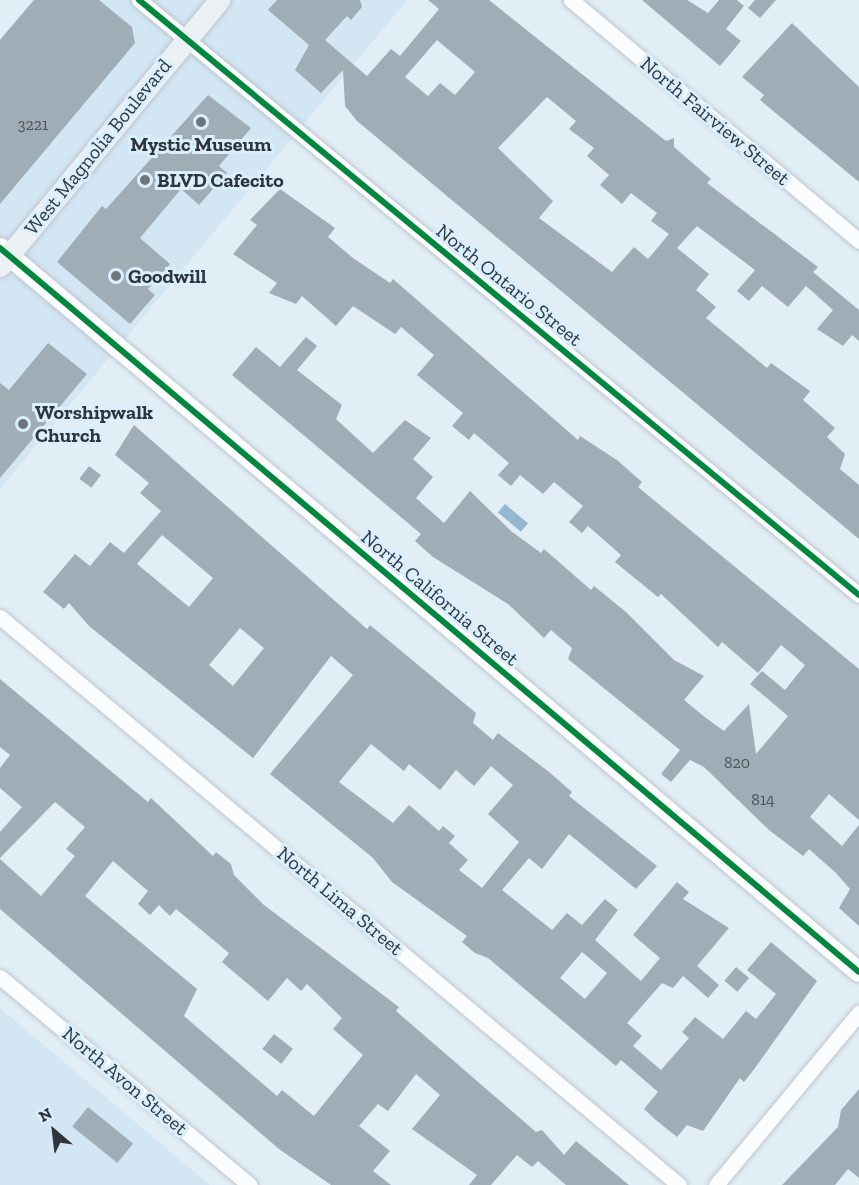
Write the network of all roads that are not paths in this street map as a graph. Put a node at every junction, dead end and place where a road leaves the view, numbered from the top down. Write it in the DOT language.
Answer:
graph roads {
  1 [pos="139,0"];
  2 [pos="219,0"];
  3 [pos="571,0"];
  4 [pos="186,39"];
  5 [pos="859,241"];
  6 [pos="3,257"];
  7 [pos="859,595"];
  8 [pos="0,617"];
  9 [pos="859,972"];
  10 [pos="0,977"];
  11 [pos="859,1013"];
  12 [pos="250,1185"];
  13 [pos="679,1185"];
  14 [pos="716,1185"];
  1 -- 4 [label="street, North Ontario Street"];
  2 -- 4 [label="main road, West Magnolia Boulevard"];
  3 -- 5 [label="street, North Fairview Street"];
  4 -- 6 [label="main road, West Magnolia Boulevard"];
  4 -- 7 [label="street, North Ontario Street"];
  6 -- 9 [label="street, North California Street"];
  8 -- 13 [label="street, North Lima Street"];
  10 -- 12 [label="street, North Avon Street"];
  11 -- 14 [label="street"];
}
